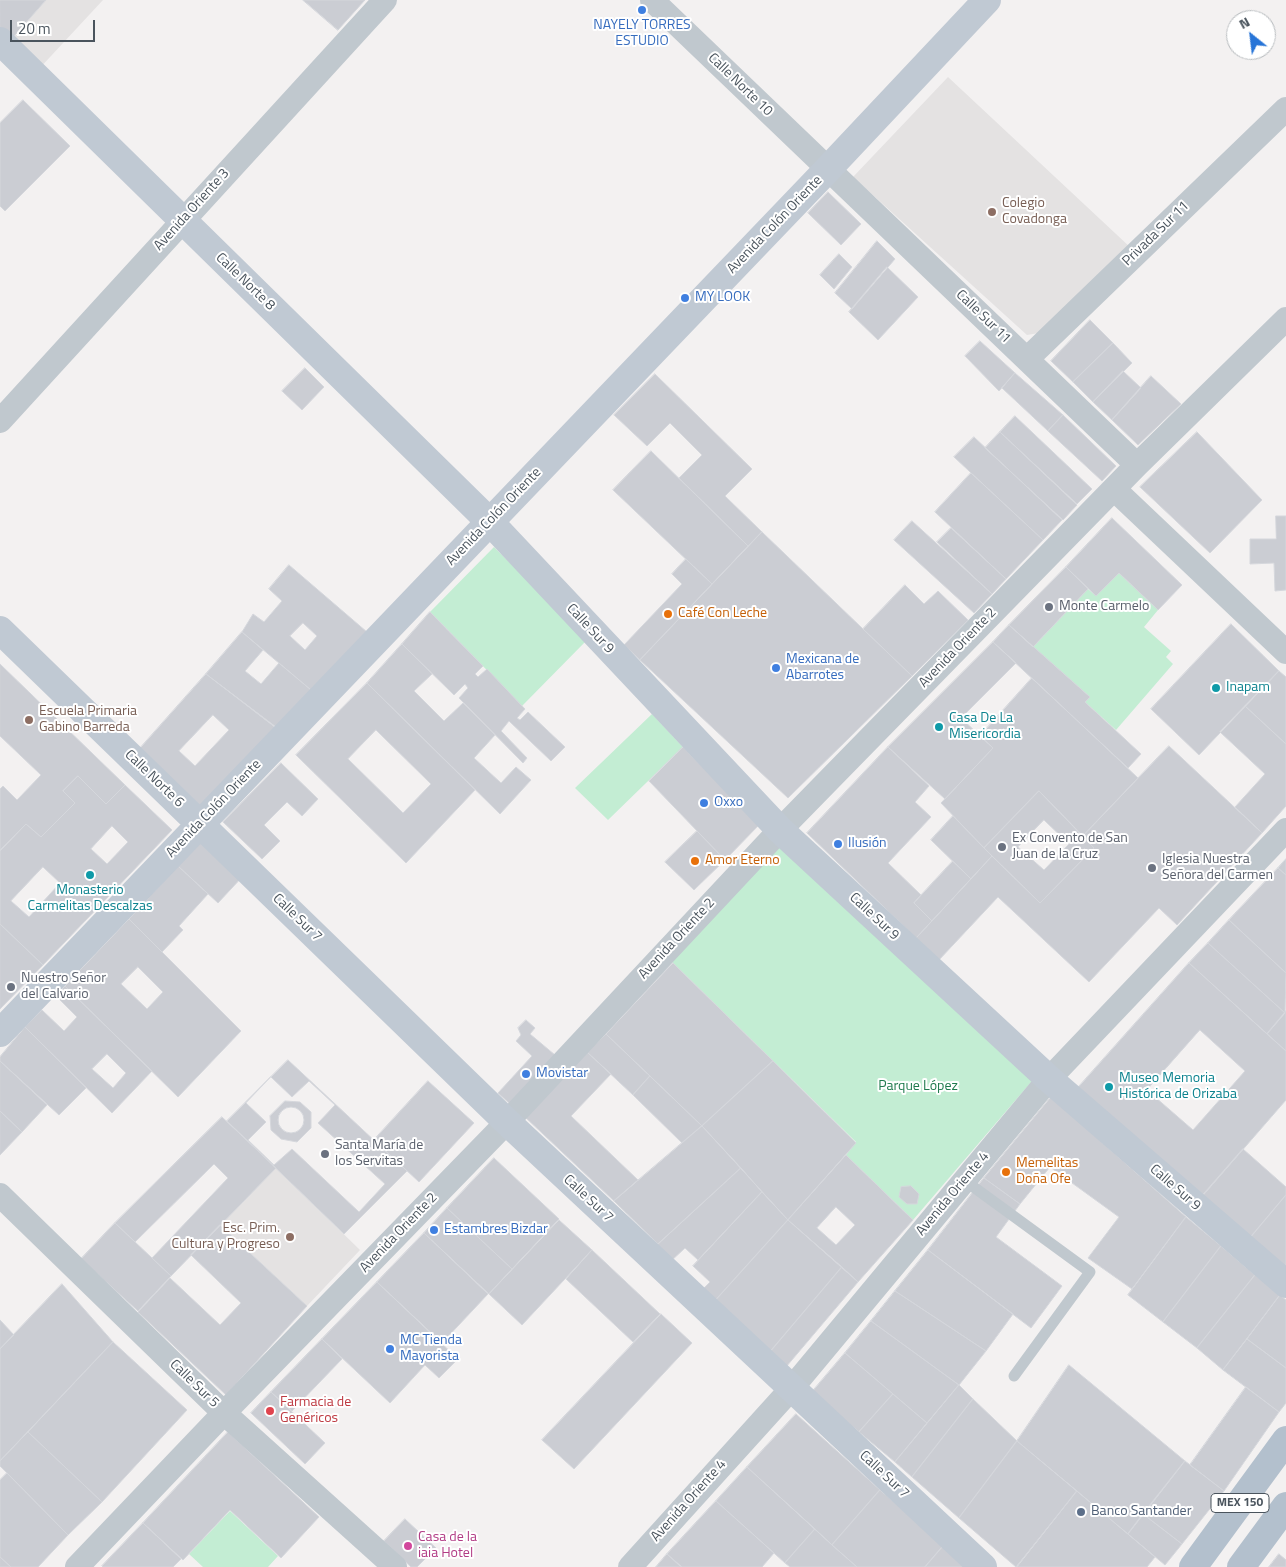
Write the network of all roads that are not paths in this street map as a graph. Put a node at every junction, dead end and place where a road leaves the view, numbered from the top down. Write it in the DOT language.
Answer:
graph roads {
  1 [pos="385,0"];
  2 [pos="652,0"];
  3 [pos="988,0"];
  4 [pos="0,41"];
  5 [pos="1286,109"];
  6 [pos="828,169"];
  7 [pos="182,220"];
  8 [pos="1286,319"];
  9 [pos="1026,359"];
  10 [pos="0,421"];
  11 [pos="1137,465"];
  12 [pos="1114,489"];
  13 [pos="490,522"];
  14 [pos="0,630"];
  15 [pos="1286,652"];
  16 [pos="200,824"];
  17 [pos="780,830"];
  18 [pos="1286,830"];
  19 [pos="0,1033"];
  20 [pos="1049,1079"];
  21 [pos="506,1122"];
  22 [pos="964,1180"];
  23 [pos="0,1195"];
  24 [pos="1286,1284"];
  25 [pos="1014,1376"];
  26 [pos="791,1389"];
  27 [pos="224,1413"];
  28 [pos="1286,1440"];
  29 [pos="1286,1506"];
  30 [pos="77,1567"];
  31 [pos="394,1567"];
  32 [pos="630,1567"];
  33 [pos="983,1567"];
  34 [pos="1193,1567"];
  35 [pos="1240,1567"];
  1 -- 7 [label="street, Avenida Oriente 3"];
  2 -- 6 [label="street, Calle Norte 10"];
  3 -- 6 [label="street, Avenida Colón Oriente"];
  4 -- 7 [label="street, Calle Norte 8"];
  5 -- 9 [label="street, Privada Sur 11"];
  6 -- 9 [label="street, Calle Sur 11"];
  6 -- 13 [label="street, Avenida Colón Oriente"];
  7 -- 10 [label="street, Avenida Oriente 3"];
  7 -- 13 [label="street, Calle Norte 8"];
  8 -- 11 [label="street, Avenida Oriente 2"];
  9 -- 11 [label="street, Calle Sur 11"];
  11 -- 12 [label="street, Avenida Oriente 2"];
  12 -- 15 [label="street"];
  12 -- 17 [label="street, Avenida Oriente 2"];
  13 -- 16 [label="street, Avenida Colón Oriente"];
  13 -- 17 [label="street, Calle Sur 9"];
  14 -- 16 [label="street, Calle Norte 6"];
  16 -- 19 [label="street, Avenida Colón Oriente"];
  16 -- 21 [label="street, Calle Sur 7"];
  17 -- 20 [label="street, Calle Sur 9"];
  17 -- 21 [label="street, Avenida Oriente 2"];
  18 -- 20 [label="street, Avenida Oriente 4"];
  20 -- 22 [label="street, Avenida Oriente 4"];
  20 -- 24 [label="street, Calle Sur 9"];
  21 -- 26 [label="street, Calle Sur 7"];
  21 -- 27 [label="street, Avenida Oriente 2"];
  22 -- 25 [label="lane"];
  22 -- 26 [label="street, Avenida Oriente 4"];
  23 -- 27 [label="street, Calle Sur 5"];
  26 -- 32 [label="street, Avenida Oriente 4"];
  26 -- 33 [label="street, Calle Sur 7"];
  27 -- 30 [label="street, Avenida Oriente 2"];
  27 -- 31 [label="street, Calle Sur 5"];
  28 -- 34 [label="main road, MEX 150"];
  29 -- 35 [label="main road, MEX 150"];
}
